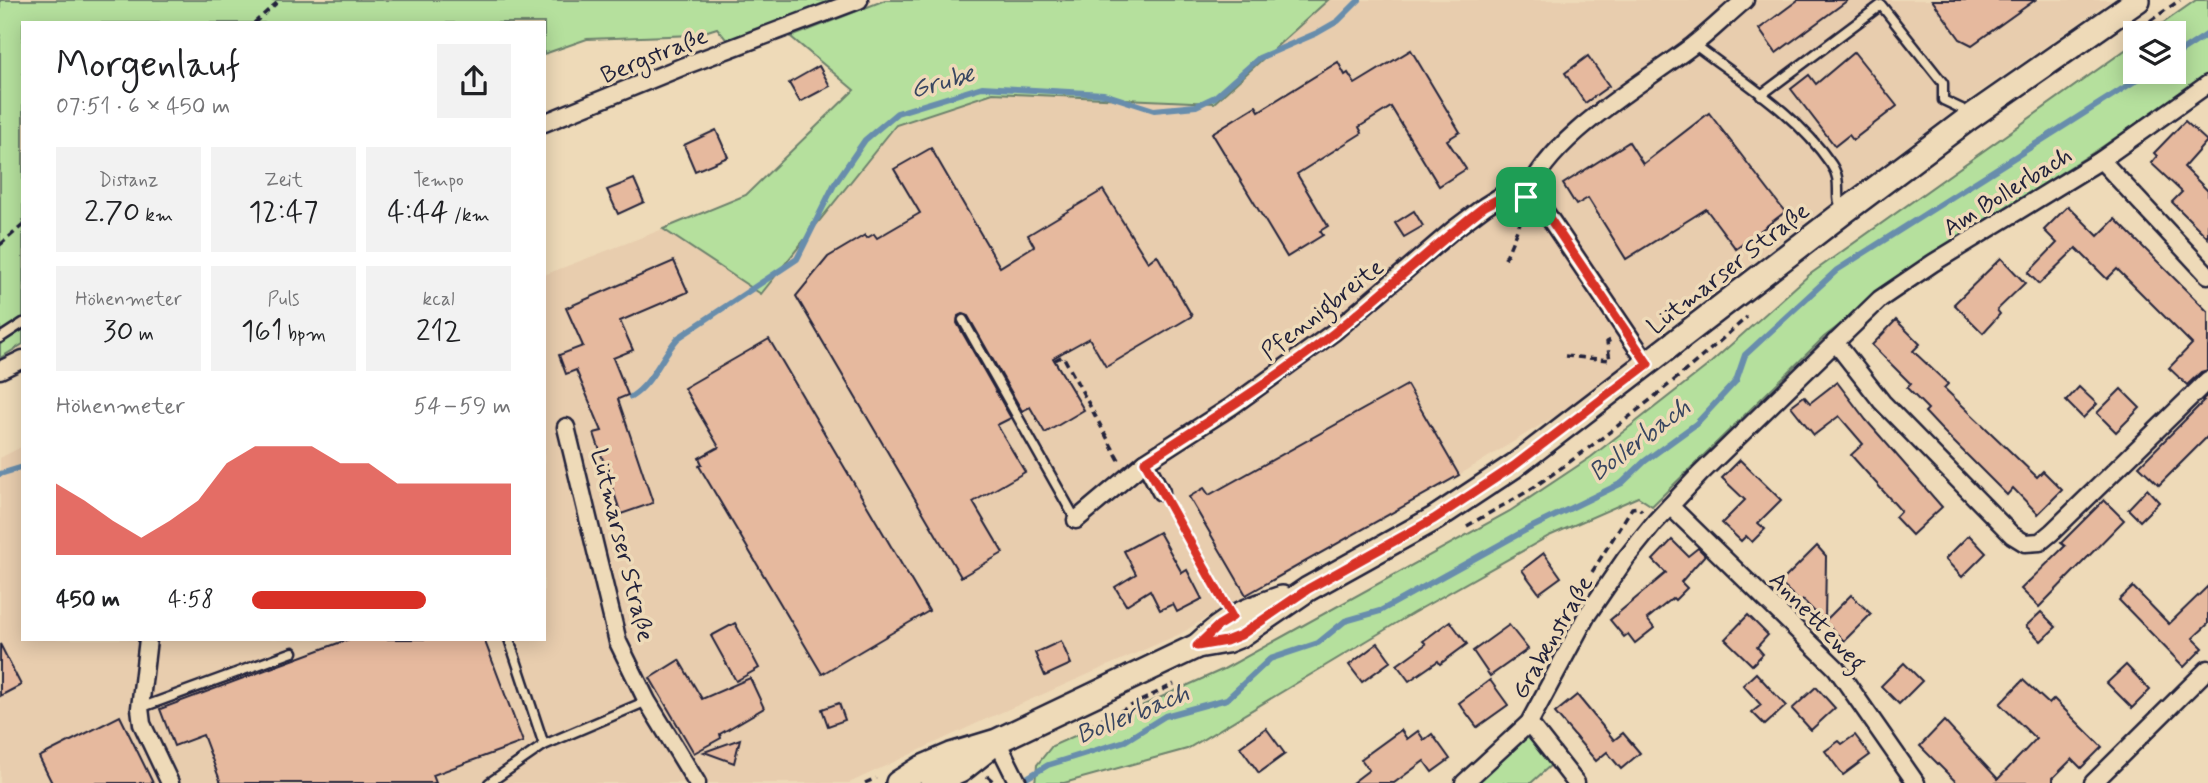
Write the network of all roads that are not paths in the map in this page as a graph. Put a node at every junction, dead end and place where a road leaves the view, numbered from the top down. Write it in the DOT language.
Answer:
graph roads {
  1 [pos="859,0"];
  2 [pos="1745,0"];
  3 [pos="2138,0"];
  4 [pos="1694,44"];
  5 [pos="2208,83"];
  6 [pos="1761,95"];
  7 [pos="1969,118"];
  8 [pos="546,122"];
  9 [pos="2101,160"];
  10 [pos="1526,197"];
  11 [pos="1844,212"];
  12 [pos="2208,275"];
  13 [pos="963,320"];
  14 [pos="21,324"];
  15 [pos="0,338"];
  16 [pos="1835,342"];
  17 [pos="21,360"];
  18 [pos="1648,364"];
  19 [pos="0,370"];
  20 [pos="2208,380"];
  21 [pos="566,427"];
  22 [pos="1145,462"];
  23 [pos="1161,492"];
  24 [pos="1670,506"];
  25 [pos="1076,520"];
  26 [pos="1308,589"];
  27 [pos="148,641"];
  28 [pos="510,641"];
  29 [pos="1197,646"];
  30 [pos="293,652"];
  31 [pos="2208,668"];
  32 [pos="647,701"];
  33 [pos="140,708"];
  34 [pos="1529,723"];
  35 [pos="997,741"];
  36 [pos="544,745"];
  37 [pos="170,783"];
  38 [pos="489,783"];
  39 [pos="697,783"];
  40 [pos="898,783"];
  41 [pos="932,783"];
  42 [pos="1018,783"];
  43 [pos="1464,783"];
  44 [pos="1576,783"];
  45 [pos="1916,783"];
  46 [pos="2093,783"];
  1 -- 8 [label="street, Bergstraße"];
  2 -- 4 [label="street"];
  3 -- 7 [label="main road, Lütmarser Straße"];
  4 -- 6 [label="lane"];
  4 -- 10 [label="street"];
  5 -- 9 [label="street, Am Bollerbach"];
  6 -- 7 [label="lane"];
  6 -- 11 [label="lane"];
  7 -- 11 [label="main road, Lütmarser Straße"];
  9 -- 12 [label="street"];
  9 -- 16 [label="street, Am Bollerbach"];
  10 -- 18 [label="street"];
  10 -- 22 [label="street, Pfennigbreite"];
  11 -- 18 [label="main road, Lütmarser Straße"];
  13 -- 25 [label="lane"];
  14 -- 15 [label="lane"];
  16 -- 20 [label="street"];
  16 -- 24 [label="street, Am Bollerbach"];
  17 -- 19 [label="street"];
  18 -- 26 [label="main road, Lütmarser Straße"];
  21 -- 32 [label="street, Lütmarser Straße"];
  22 -- 23 [label="street"];
  22 -- 25 [label="street, Pfennigbreite"];
  24 -- 34 [label="street, Grabenstraße"];
  24 -- 45 [label="street, Annetteweg"];
  26 -- 29 [label="main road, Lütmarser Straße"];
  26 -- 29 [label="main road, Lütmarser Straße"];
  27 -- 33 [label="street"];
  28 -- 36 [label="lane"];
  29 -- 35 [label="main road, Lütmarser Straße"];
  30 -- 33 [label="lane"];
  31 -- 46 [label="street"];
  32 -- 36 [label="lane"];
  32 -- 39 [label="street, Lütmarser Straße"];
  33 -- 37 [label="street"];
  34 -- 43 [label="street, Grabenstraße"];
  34 -- 44 [label="street"];
  35 -- 40 [label="main road, Lütmarser Straße"];
  35 -- 41 [label="main road, Lütmarser Straße"];
  35 -- 42 [label="street"];
  36 -- 38 [label="lane"];
}
